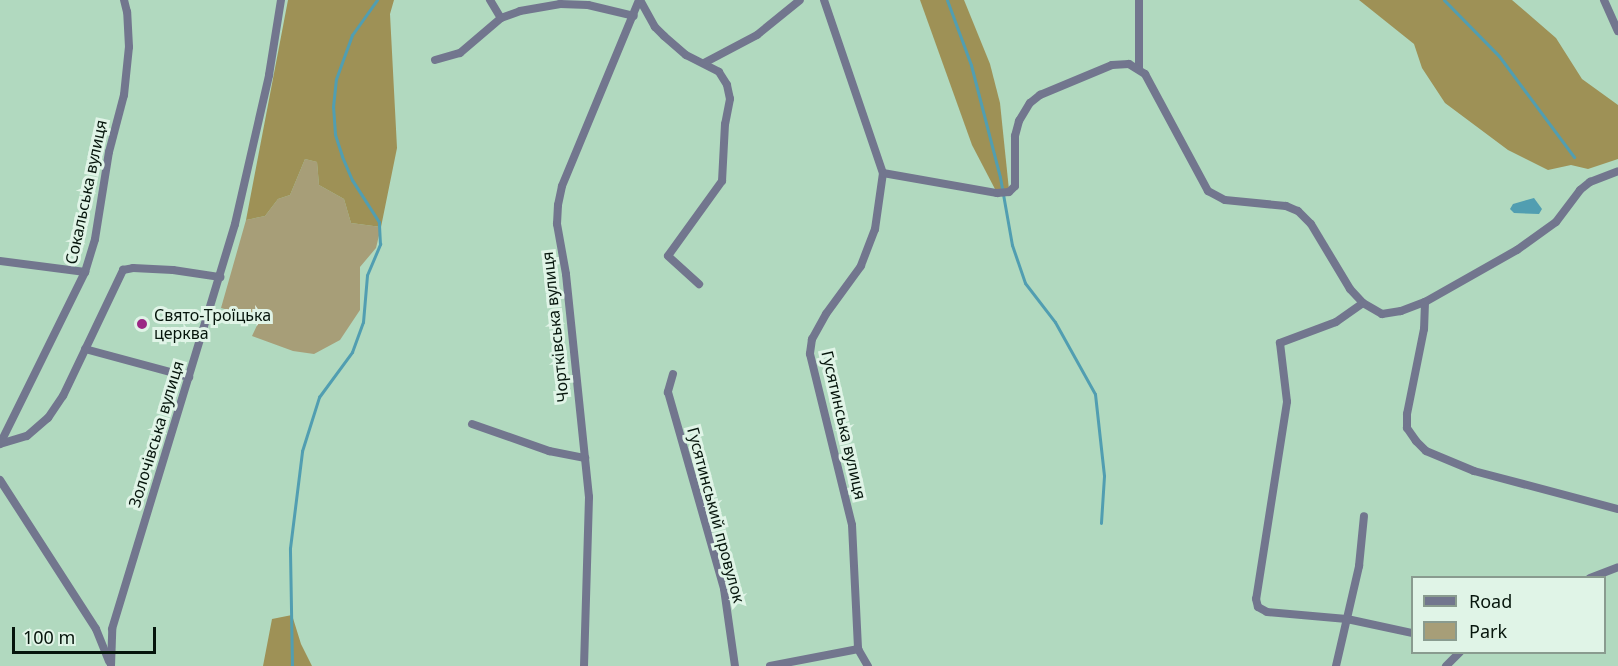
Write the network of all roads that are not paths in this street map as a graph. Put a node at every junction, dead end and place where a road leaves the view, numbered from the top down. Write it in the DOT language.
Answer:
graph roads {
  1 [pos="124,0"];
  2 [pos="281,0"];
  3 [pos="490,0"];
  4 [pos="640,0"];
  5 [pos="800,0"];
  6 [pos="824,0"];
  7 [pos="1139,0"];
  8 [pos="1604,0"];
  9 [pos="634,16"];
  10 [pos="501,18"];
  11 [pos="1618,31"];
  12 [pos="435,60"];
  13 [pos="704,63"];
  14 [pos="1139,68"];
  15 [pos="1618,171"];
  16 [pos="884,173"];
  17 [pos="0,261"];
  18 [pos="85,272"];
  19 [pos="220,277"];
  20 [pos="699,284"];
  21 [pos="1425,302"];
  22 [pos="1363,303"];
  23 [pos="85,350"];
  24 [pos="673,374"];
  25 [pos="189,377"];
  26 [pos="472,424"];
  27 [pos="0,444"];
  28 [pos="585,458"];
  29 [pos="0,480"];
  30 [pos="1618,509"];
  31 [pos="1364,516"];
  32 [pos="1618,567"];
  33 [pos="1595,576"];
  34 [pos="1347,619"];
  35 [pos="1411,633"];
  36 [pos="858,649"];
  37 [pos="1458,654"];
  38 [pos="111,666"];
  39 [pos="584,666"];
  40 [pos="735,666"];
  41 [pos="770,666"];
  42 [pos="868,666"];
  43 [pos="1336,666"];
  44 [pos="1446,666"];
  1 -- 18 [label="street, Сокальська вулиця"];
  2 -- 19 [label="street, Золочівська вулиця"];
  3 -- 10 [label="street"];
  4 -- 9 [label="street, Чортківська вулиця"];
  4 -- 13 [label="street"];
  5 -- 13 [label="street"];
  6 -- 16 [label="street, Гусятинська вулиця"];
  7 -- 14 [label="street"];
  8 -- 11 [label="street"];
  9 -- 10 [label="street"];
  9 -- 28 [label="street, Чортківська вулиця"];
  10 -- 12 [label="street"];
  13 -- 20 [label="street"];
  14 -- 16 [label="street"];
  14 -- 22 [label="street"];
  15 -- 21 [label="street"];
  16 -- 36 [label="street, Гусятинська вулиця"];
  17 -- 18 [label="street"];
  18 -- 27 [label="street, Сокальська вулиця"];
  19 -- 23 [label="street"];
  19 -- 25 [label="street, Золочівська вулиця"];
  21 -- 22 [label="street"];
  21 -- 30 [label="street"];
  22 -- 34 [label="street"];
  23 -- 25 [label="street"];
  23 -- 27 [label="street"];
  24 -- 40 [label="street, Гусятинський провулок"];
  25 -- 38 [label="street, Золочівська вулиця"];
  26 -- 28 [label="street"];
  28 -- 39 [label="street, Чортківська вулиця"];
  29 -- 38 [label="street"];
  31 -- 34 [label="street"];
  32 -- 33 [label="street"];
  34 -- 35 [label="street"];
  34 -- 43 [label="street"];
  36 -- 41 [label="street"];
  36 -- 42 [label="street, Гусятинська вулиця"];
  37 -- 44 [label="street"];
}
